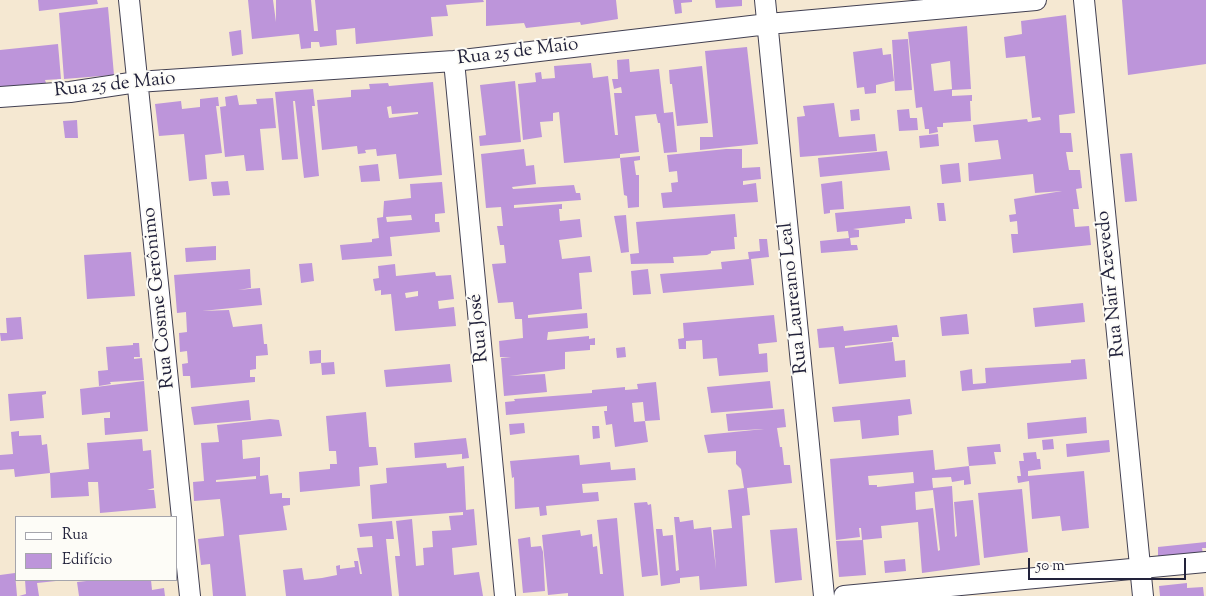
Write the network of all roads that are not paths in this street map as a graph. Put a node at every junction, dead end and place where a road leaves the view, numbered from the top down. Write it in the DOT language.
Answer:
graph roads {
  1 [pos="129,0"];
  2 [pos="765,0"];
  3 [pos="1036,0"];
  4 [pos="1084,0"];
  5 [pos="768,24"];
  6 [pos="454,60"];
  7 [pos="138,82"];
  8 [pos="0,97"];
  9 [pos="1206,562"];
  10 [pos="1140,567"];
  11 [pos="190,596"];
  12 [pos="506,596"];
  13 [pos="824,596"];
  14 [pos="844,596"];
  15 [pos="1143,596"];
  1 -- 7 [label="street, Rua Cosme Gerônimo"];
  2 -- 5 [label="street, Rua Laureano Leal"];
  3 -- 5 [label="street, Rua 25 de Maio"];
  4 -- 10 [label="street, Rua Nair Azevedo"];
  5 -- 6 [label="street, Rua 25 de Maio"];
  5 -- 13 [label="street, Rua Laureano Leal"];
  6 -- 7 [label="street, Rua 25 de Maio"];
  6 -- 12 [label="street, Rua José"];
  7 -- 8 [label="street, Rua 25 de Maio"];
  7 -- 11 [label="street, Rua Cosme Gerônimo"];
  9 -- 10 [label="street"];
  10 -- 14 [label="street"];
  10 -- 15 [label="street, Rua Nair Azevedo"];
}
